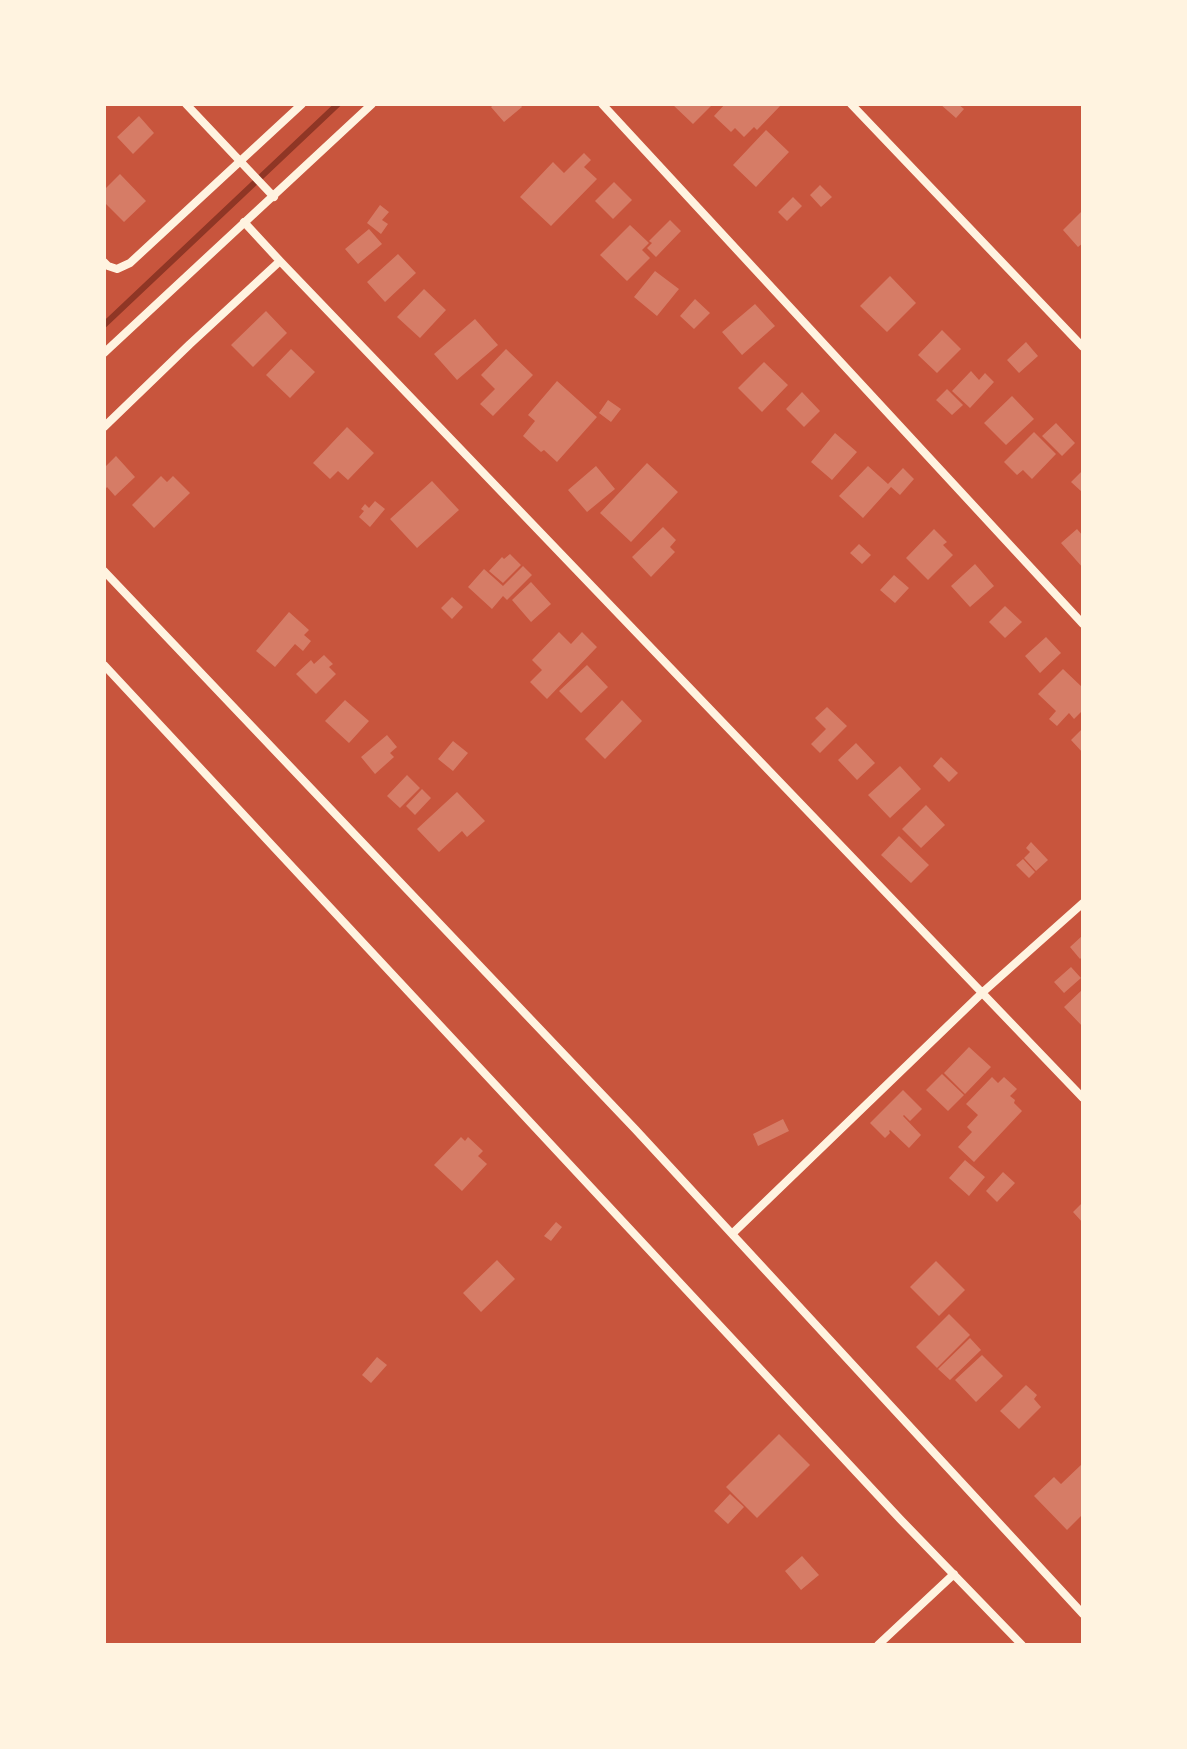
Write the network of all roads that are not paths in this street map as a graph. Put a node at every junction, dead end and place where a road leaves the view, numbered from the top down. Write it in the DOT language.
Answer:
graph roads {
  1 [pos="186,104"];
  2 [pos="302,104"];
  3 [pos="372,104"];
  4 [pos="602,104"];
  5 [pos="851,104"];
  6 [pos="240,161"];
  7 [pos="274,197"];
  8 [pos="244,222"];
  9 [pos="280,261"];
  10 [pos="104,262"];
  11 [pos="1083,347"];
  12 [pos="104,353"];
  13 [pos="104,427"];
  14 [pos="104,571"];
  15 [pos="1083,624"];
  16 [pos="104,665"];
  17 [pos="1083,903"];
  18 [pos="983,992"];
  19 [pos="1083,1098"];
  20 [pos="732,1234"];
  21 [pos="954,1574"];
  22 [pos="1083,1614"];
  23 [pos="878,1645"];
  24 [pos="1022,1645"];
  1 -- 6 [label="street"];
  2 -- 6 [label="street"];
  3 -- 7 [label="street"];
  4 -- 15 [label="street"];
  5 -- 11 [label="street"];
  6 -- 7 [label="street"];
  6 -- 10 [label="street"];
  7 -- 8 [label="street"];
  8 -- 9 [label="street"];
  8 -- 12 [label="street"];
  9 -- 13 [label="street"];
  9 -- 18 [label="street"];
  14 -- 20 [label="street"];
  16 -- 21 [label="street"];
  17 -- 18 [label="street"];
  18 -- 19 [label="street"];
  18 -- 20 [label="street"];
  20 -- 22 [label="street"];
  21 -- 23 [label="street"];
  21 -- 24 [label="street"];
}
